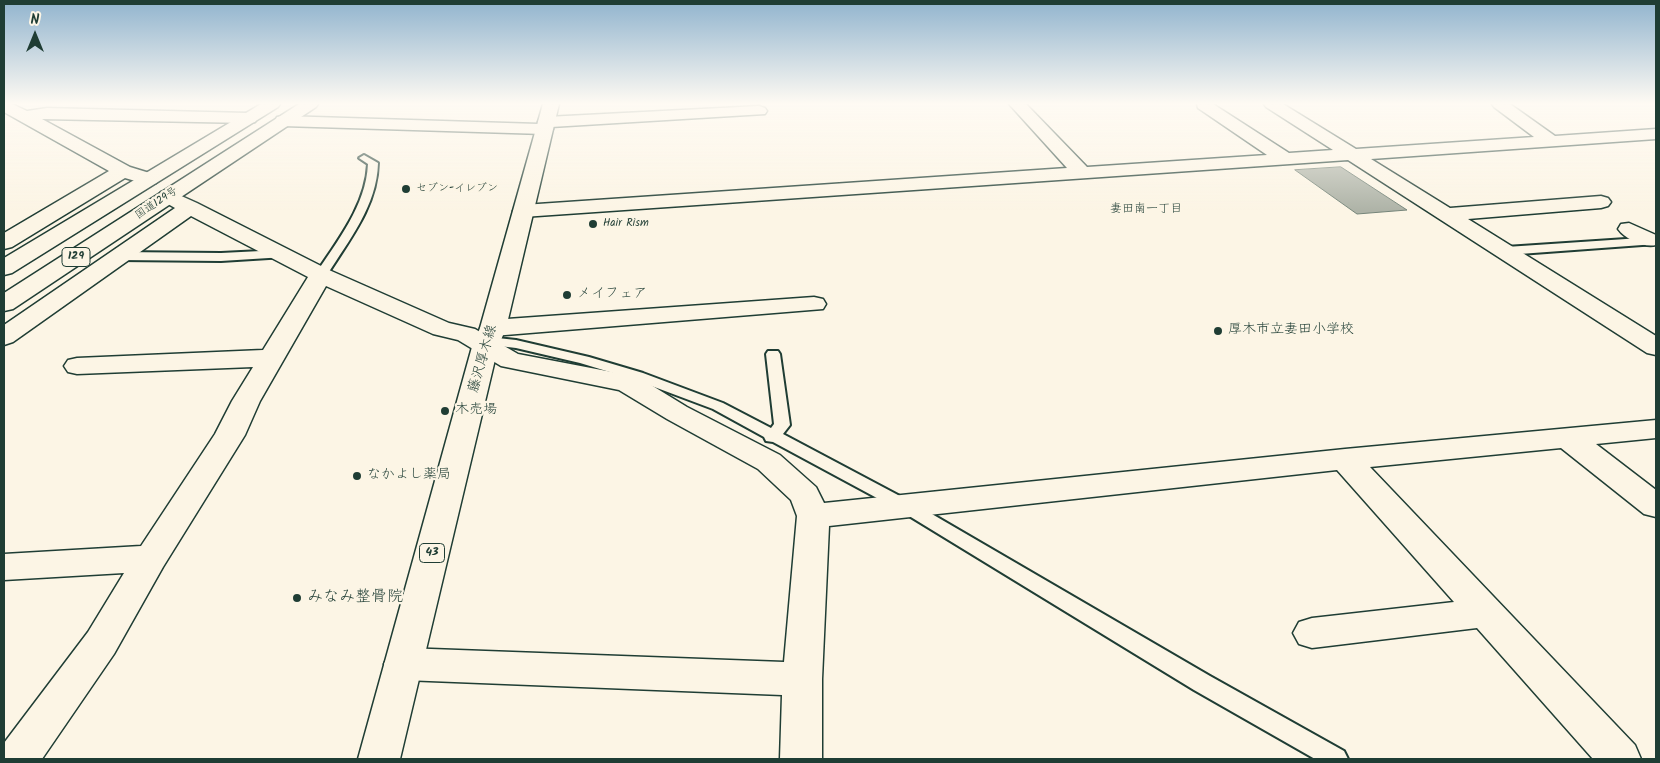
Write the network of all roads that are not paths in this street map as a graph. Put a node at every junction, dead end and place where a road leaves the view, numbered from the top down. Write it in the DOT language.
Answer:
graph roads {
  1 [pos="67,140"];
  2 [pos="214,140"];
  3 [pos="254,140"];
  4 [pos="541,140"];
  5 [pos="1051,140"];
  6 [pos="1255,140"];
  7 [pos="1329,140"];
  8 [pos="1572,140"];
  9 [pos="1551,141"];
  10 [pos="1353,155"];
  11 [pos="364,158"];
  12 [pos="1286,159"];
  13 [pos="123,171"];
  14 [pos="1083,174"];
  15 [pos="149,179"];
  16 [pos="1555,194"];
  17 [pos="168,196"];
  18 [pos="1601,202"];
  19 [pos="1574,204"];
  20 [pos="190,206"];
  21 [pos="523,211"];
  22 [pos="1447,214"];
  23 [pos="1629,229"];
  24 [pos="1653,240"];
  25 [pos="4,242"];
  26 [pos="1506,251"];
  27 [pos="281,254"];
  28 [pos="119,256"];
  29 [pos="4,268"];
  30 [pos="321,275"];
  31 [pos="4,304"];
  32 [pos="814,304"];
  33 [pos="4,337"];
  34 [pos="489,339"];
  35 [pos="1656,347"];
  36 [pos="773,354"];
  37 [pos="272,358"];
  38 [pos="77,366"];
  39 [pos="1656,429"];
  40 [pos="1566,436"];
  41 [pos="772,437"];
  42 [pos="1345,459"];
  43 [pos="1656,506"];
  44 [pos="906,507"];
  45 [pos="814,516"];
  46 [pos="151,558"];
  47 [pos="4,566"];
  48 [pos="1485,612"];
  49 [pos="1312,633"];
  50 [pos="404,664"];
  51 [pos="802,679"];
  52 [pos="17,759"];
  53 [pos="379,759"];
  54 [pos="801,759"];
  55 [pos="1336,759"];
  56 [pos="1620,759"];
  1 -- 13 [label="main road"];
  2 -- 15 [label="main road, 国道129号 / 129"];
  3 -- 17 [label="main road, 国道129号 / 129"];
  4 -- 21 [label="main road, 藤沢厚木線 / 43"];
  5 -- 14 [label="main road"];
  6 -- 12 [label="main road"];
  7 -- 10 [label="main road"];
  8 -- 9 [label="main road"];
  9 -- 10 [label="main road"];
  10 -- 12 [label="main road"];
  10 -- 22 [label="main road"];
  11 -- 30 [label="lane"];
  12 -- 14 [label="main road"];
  13 -- 15 [label="main road"];
  13 -- 25 [label="main road"];
  14 -- 21 [label="main road"];
  15 -- 29 [label="main road, 国道129号 / 129"];
  16 -- 19 [label="main road"];
  17 -- 20 [label="main road"];
  17 -- 31 [label="main road, 国道129号 / 129"];
  18 -- 19 [label="main road"];
  19 -- 22 [label="main road"];
  20 -- 27 [label="main road"];
  20 -- 28 [label="main road"];
  21 -- 34 [label="main road, 藤沢厚木線 / 43"];
  22 -- 26 [label="main road"];
  23 -- 24 [label="main road"];
  24 -- 26 [label="lane"];
  26 -- 35 [label="main road"];
  27 -- 28 [label="lane"];
  27 -- 30 [label="main road"];
  28 -- 33 [label="main road"];
  30 -- 34 [label="main road"];
  30 -- 37 [label="main road"];
  32 -- 34 [label="main road"];
  34 -- 41 [label="lane"];
  34 -- 45 [label="main road"];
  34 -- 50 [label="main road, 藤沢厚木線 / 43"];
  36 -- 41 [label="lane"];
  37 -- 38 [label="main road"];
  37 -- 46 [label="main road"];
  39 -- 40 [label="main road"];
  40 -- 42 [label="main road"];
  40 -- 43 [label="main road"];
  41 -- 44 [label="lane"];
  42 -- 44 [label="main road"];
  42 -- 48 [label="main road"];
  44 -- 45 [label="main road"];
  44 -- 55 [label="lane"];
  45 -- 51 [label="main road"];
  46 -- 47 [label="main road"];
  46 -- 52 [label="main road"];
  48 -- 49 [label="main road"];
  48 -- 56 [label="main road"];
  50 -- 51 [label="main road"];
  50 -- 53 [label="main road, 藤沢厚木線 / 43"];
  51 -- 54 [label="main road"];
}
